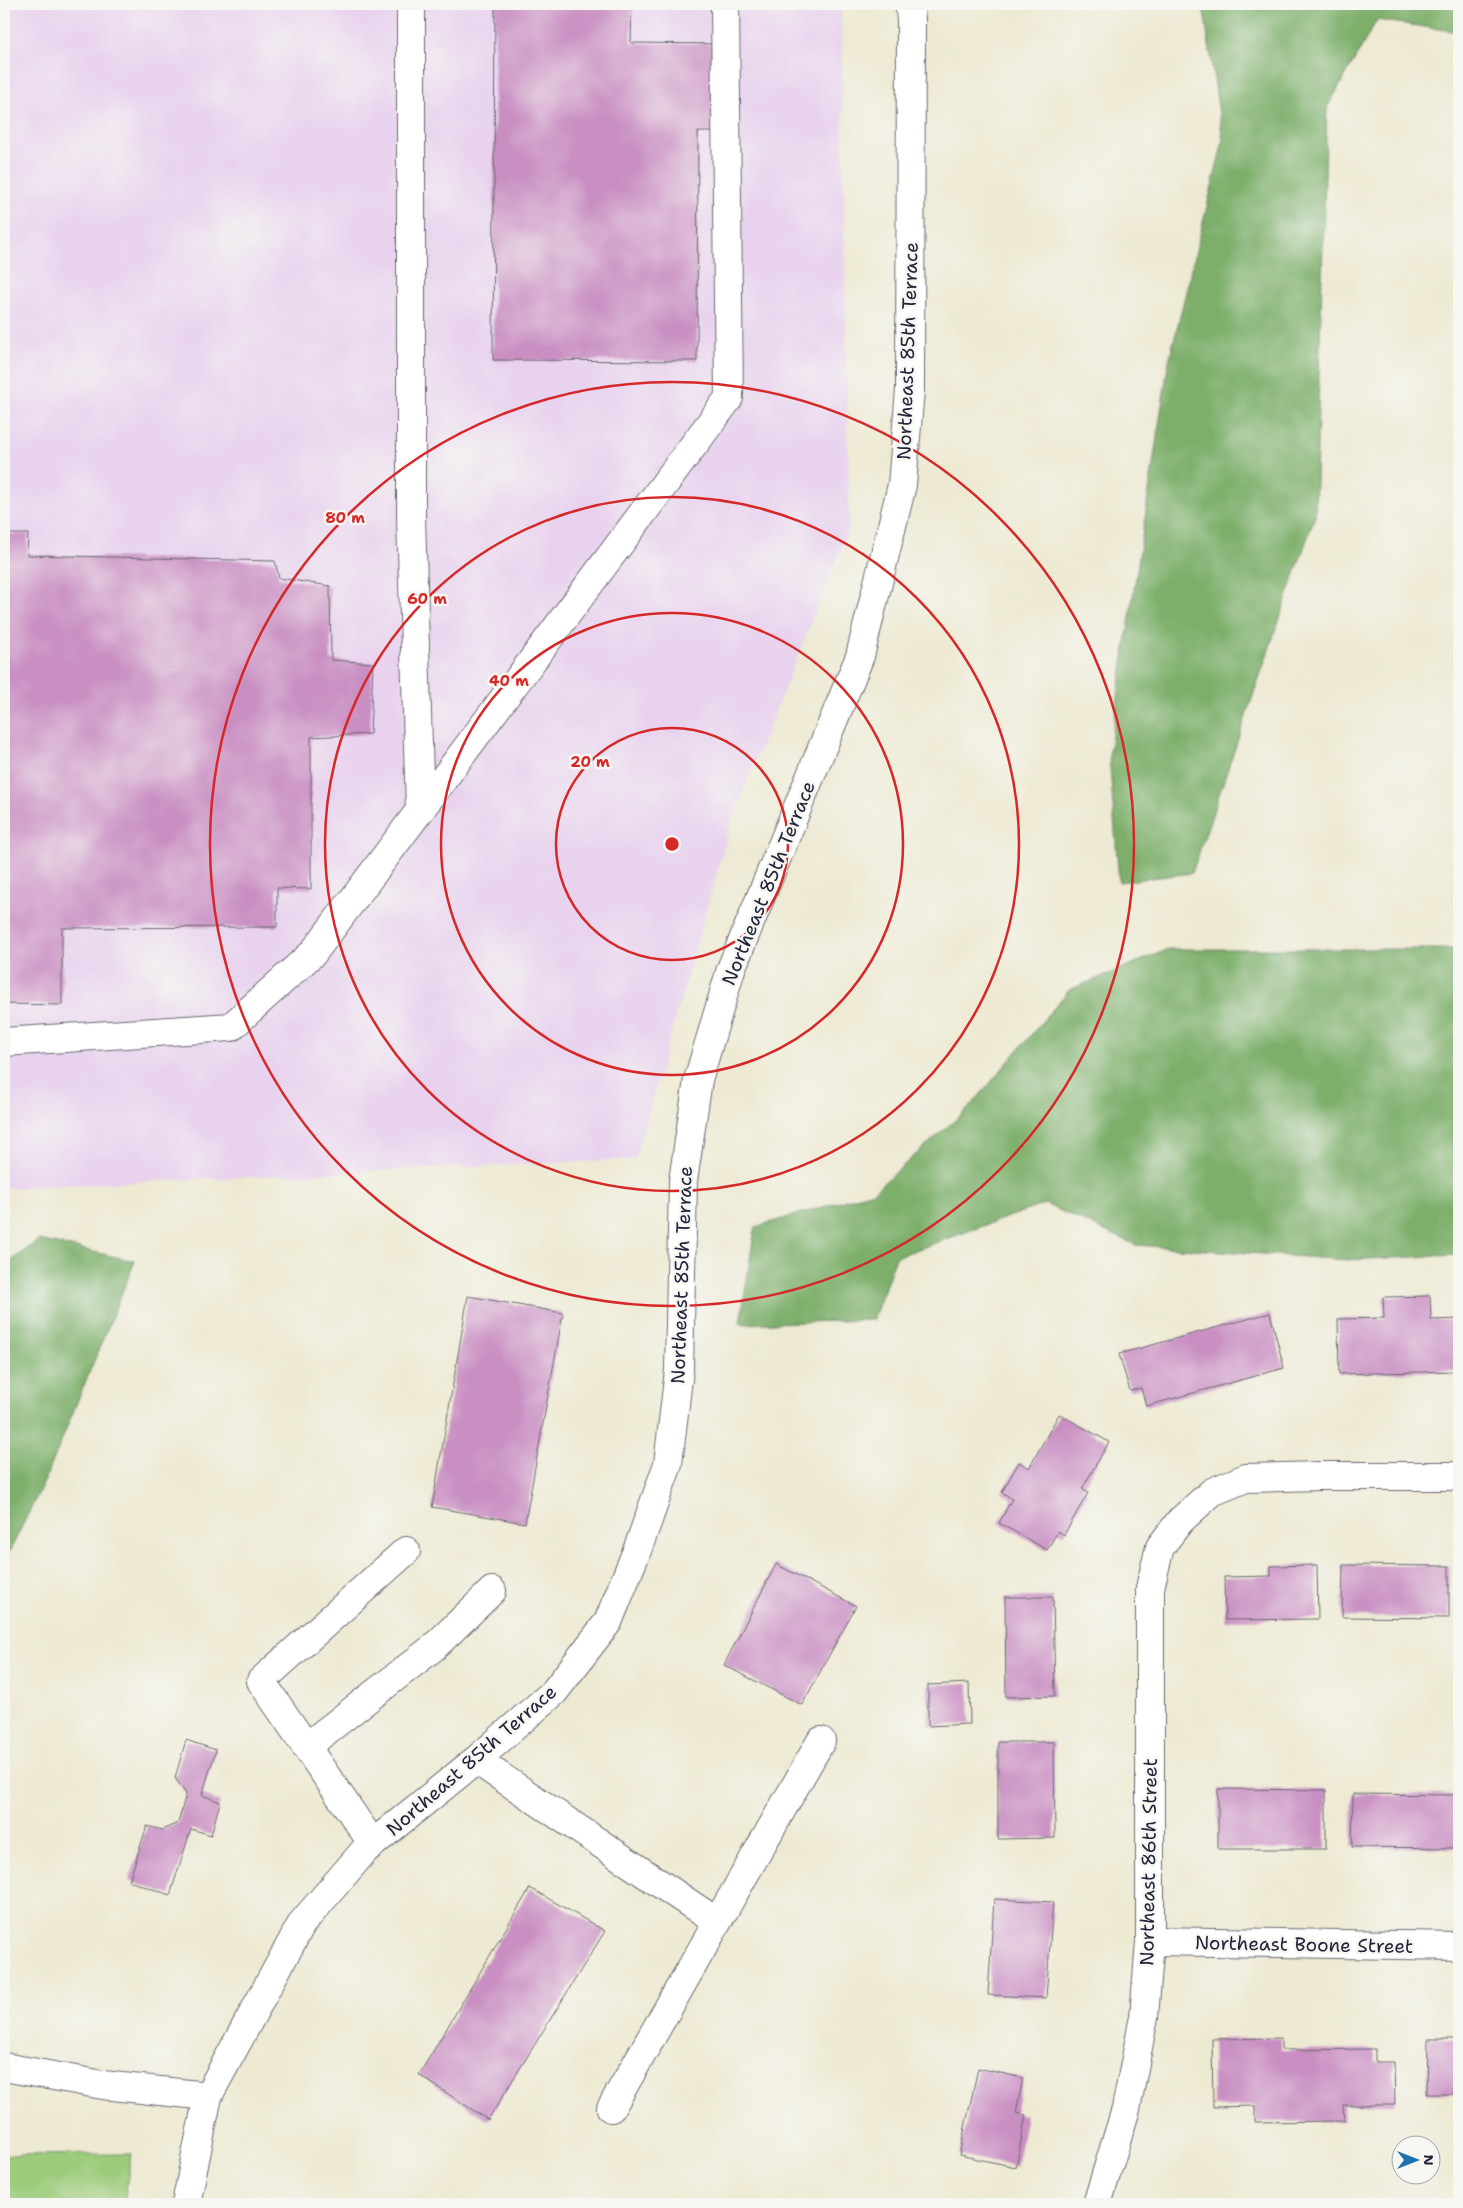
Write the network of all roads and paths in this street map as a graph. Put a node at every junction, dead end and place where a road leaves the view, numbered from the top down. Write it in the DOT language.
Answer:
graph roads {
  1 [pos="411,4"];
  2 [pos="725,4"];
  3 [pos="909,4"];
  4 [pos="420,810"];
  5 [pos="4,1042"];
  6 [pos="1459,1476"];
  7 [pos="406,1552"];
  8 [pos="492,1591"];
  9 [pos="821,1741"];
  10 [pos="306,1748"];
  11 [pos="476,1760"];
  12 [pos="373,1844"];
  13 [pos="717,1922"];
  14 [pos="1150,1942"];
  15 [pos="1459,1946"];
  16 [pos="4,2067"];
  17 [pos="208,2096"];
  18 [pos="611,2108"];
  19 [pos="186,2204"];
  20 [pos="1097,2204"];
  1 -- 4 [label="street"];
  2 -- 4 [label="street"];
  3 -- 11 [label="street, Northeast 85th Terrace"];
  4 -- 5 [label="street"];
  6 -- 14 [label="street, Northeast 86th Street"];
  7 -- 10 [label="street"];
  8 -- 10 [label="street"];
  9 -- 13 [label="street"];
  10 -- 12 [label="street"];
  11 -- 12 [label="street, Northeast 85th Terrace"];
  11 -- 13 [label="street"];
  12 -- 17 [label="street, Northeast 85th Terrace"];
  13 -- 18 [label="street"];
  14 -- 15 [label="street, Northeast Boone Street"];
  14 -- 20 [label="street, Northeast 86th Street"];
  16 -- 17 [label="street"];
  17 -- 19 [label="street, Northeast 85th Terrace"];
}
